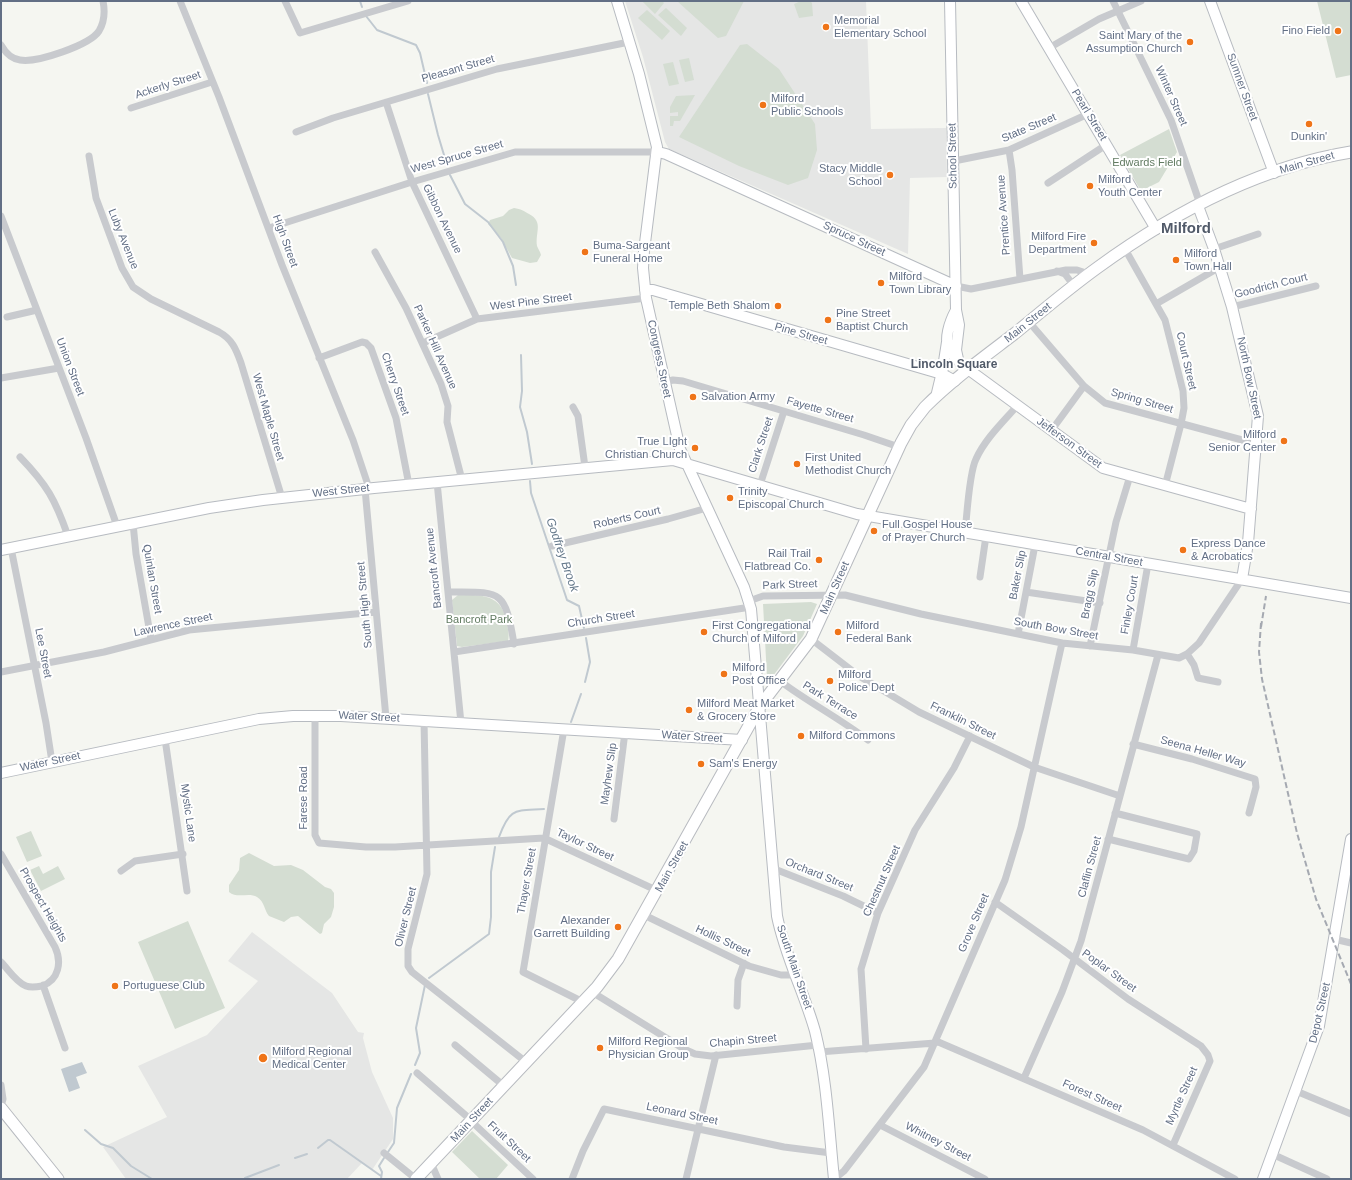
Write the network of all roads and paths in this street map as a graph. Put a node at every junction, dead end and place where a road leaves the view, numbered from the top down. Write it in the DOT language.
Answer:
graph roads {
  1 [pos="103,1"];
  2 [pos="180,1"];
  3 [pos="285,1"];
  4 [pos="408,1"];
  5 [pos="617,1"];
  6 [pos="950,1"];
  7 [pos="1021,1"];
  8 [pos="1113,1"];
  9 [pos="1141,1"];
  10 [pos="1210,1"];
  11 [pos="1118,11"];
  12 [pos="629,42"];
  13 [pos="1,45"];
  14 [pos="1049,48"];
  15 [pos="212,82"];
  16 [pos="386,102"];
  17 [pos="131,108"];
  18 [pos="1088,114"];
  19 [pos="296,132"];
  20 [pos="1106,145"];
  21 [pos="1008,150"];
  22 [pos="658,152"];
  23 [pos="1351,152"];
  24 [pos="90,156"];
  25 [pos="954,161"];
  26 [pos="1274,172"];
  27 [pos="412,182"];
  28 [pos="1048,183"];
  29 [pos="1199,205"];
  30 [pos="1,216"];
  31 [pos="269,228"];
  32 [pos="1156,229"];
  33 [pos="1258,234"];
  34 [pos="9,237"];
  35 [pos="1,240"];
  36 [pos="1125,249"];
  37 [pos="1214,249"];
  38 [pos="375,252"];
  39 [pos="1220,266"];
  40 [pos="1057,271"];
  41 [pos="1089,274"];
  42 [pos="1020,279"];
  43 [pos="956,286"];
  44 [pos="1074,286"];
  45 [pos="1316,286"];
  46 [pos="645,294"];
  47 [pos="1156,304"];
  48 [pos="1232,307"];
  49 [pos="37,310"];
  50 [pos="956,310"];
  51 [pos="7,317"];
  52 [pos="477,319"];
  53 [pos="1029,322"];
  54 [pos="948,338"];
  55 [pos="232,342"];
  56 [pos="423,343"];
  57 [pos="319,358"];
  58 [pos="958,359"];
  59 [pos="59,368"];
  60 [pos="968,370"];
  61 [pos="942,374"];
  62 [pos="1,378"];
  63 [pos="955,381"];
  64 [pos="665,382"];
  65 [pos="1084,386"];
  66 [pos="937,396"];
  67 [pos="1017,406"];
  68 [pos="573,407"];
  69 [pos="784,411"];
  70 [pos="1181,424"];
  71 [pos="1051,431"];
  72 [pos="1257,444"];
  73 [pos="899,447"];
  74 [pos="20,457"];
  75 [pos="685,463"];
  76 [pos="585,467"];
  77 [pos="1130,476"];
  78 [pos="462,480"];
  79 [pos="437,482"];
  80 [pos="409,484"];
  81 [pos="760,486"];
  82 [pos="1165,486"];
  83 [pos="367,489"];
  84 [pos="282,498"];
  85 [pos="707,508"];
  86 [pos="1251,509"];
  87 [pos="867,516"];
  88 [pos="133,523"];
  89 [pos="117,526"];
  90 [pos="965,533"];
  91 [pos="68,536"];
  92 [pos="986,536"];
  93 [pos="1036,545"];
  94 [pos="552,546"];
  95 [pos="6,549"];
  96 [pos="1109,557"];
  97 [pos="1148,564"];
  98 [pos="980,577"];
  99 [pos="1242,580"];
  100 [pos="448,592"];
  101 [pos="1026,592"];
  102 [pos="832,595"];
  103 [pos="1351,598"];
  104 [pos="1100,603"];
  105 [pos="750,604"];
  106 [pos="376,612"];
  107 [pos="1018,634"];
  108 [pos="151,639"];
  109 [pos="811,639"];
  110 [pos="1062,643"];
  111 [pos="514,644"];
  112 [pos="1090,646"];
  113 [pos="1133,650"];
  114 [pos="454,652"];
  115 [pos="1187,654"];
  116 [pos="1158,655"];
  117 [pos="34,666"];
  118 [pos="1,672"];
  119 [pos="780,681"];
  120 [pos="1218,682"];
  121 [pos="760,706"];
  122 [pos="316,715"];
  123 [pos="386,718"];
  124 [pos="424,720"];
  125 [pos="461,723"];
  126 [pos="564,729"];
  127 [pos="626,732"];
  128 [pos="970,736"];
  129 [pos="165,738"];
  130 [pos="742,740"];
  131 [pos="868,740"];
  132 [pos="1133,744"];
  133 [pos="52,762"];
  134 [pos="1034,767"];
  135 [pos="1,773"];
  136 [pos="1120,796"];
  137 [pos="1115,813"];
  138 [pos="1249,813"];
  139 [pos="614,819"];
  140 [pos="546,839"];
  141 [pos="1108,839"];
  142 [pos="1351,839"];
  143 [pos="426,846"];
  144 [pos="1,854"];
  145 [pos="183,854"];
  146 [pos="772,868"];
  147 [pos="121,871"];
  148 [pos="1348,871"];
  149 [pos="187,891"];
  150 [pos="658,891"];
  151 [pos="995,902"];
  152 [pos="878,913"];
  153 [pos="644,915"];
  154 [pos="1334,939"];
  155 [pos="1351,943"];
  156 [pos="1075,960"];
  157 [pos="1,962"];
  158 [pos="744,963"];
  159 [pos="796,975"];
  160 [pos="43,985"];
  161 [pos="592,992"];
  162 [pos="583,1002"];
  163 [pos="737,1006"];
  164 [pos="935,1042"];
  165 [pos="455,1045"];
  166 [pos="65,1048"];
  167 [pos="819,1048"];
  168 [pos="866,1049"];
  169 [pos="716,1055"];
  170 [pos="1208,1056"];
  171 [pos="526,1062"];
  172 [pos="417,1073"];
  173 [pos="1024,1078"];
  174 [pos="1,1086"];
  175 [pos="504,1086"];
  176 [pos="1296,1091"];
  177 [pos="1,1107"];
  178 [pos="1351,1114"];
  179 [pos="471,1121"];
  180 [pos="880,1124"];
  181 [pos="699,1129"];
  182 [pos="1172,1145"];
  183 [pos="384,1153"];
  184 [pos="831,1153"];
  185 [pos="1272,1154"];
  186 [pos="431,1164"];
  187 [pos="58,1179"];
  188 [pos="416,1179"];
  189 [pos="438,1179"];
  190 [pos="533,1179"];
  191 [pos="572,1179"];
  192 [pos="686,1179"];
  193 [pos="834,1179"];
  194 [pos="985,1179"];
  195 [pos="1235,1179"];
  196 [pos="1263,1179"];
  197 [pos="1327,1179"];
  1 -- 13 [label="street"];
  2 -- 15 [label="street, High Street"];
  3 -- 4 [label="street"];
  5 -- 12 [label="street, Congress Street"];
  6 -- 25 [label="street, School Street"];
  7 -- 14 [label="street, Pearl Street"];
  8 -- 11 [label="street, Winter Street"];
  9 -- 11 [label="street"];
  10 -- 26 [label="street, Sumner Street"];
  11 -- 14 [label="street"];
  11 -- 29 [label="street, Winter Street"];
  12 -- 16 [label="street, Pleasant Street"];
  12 -- 22 [label="street, Congress Street"];
  14 -- 18 [label="street, Pearl Street"];
  15 -- 17 [label="street, Ackerly Street"];
  15 -- 31 [label="street, High Street"];
  16 -- 19 [label="street, Pleasant Street"];
  16 -- 27 [label="street, Gibbon Avenue"];
  18 -- 20 [label="street, Pearl Street"];
  18 -- 21 [label="street, State Street"];
  20 -- 28 [label="street"];
  20 -- 32 [label="street, Pearl Street"];
  21 -- 25 [label="street, State Street"];
  21 -- 42 [label="street, Prentice Avenue"];
  22 -- 27 [label="street, West Spruce Street"];
  22 -- 43 [label="street, Spruce Street"];
  22 -- 46 [label="street, Congress Street"];
  23 -- 26 [label="main road, Main Street"];
  24 -- 55 [label="street, Luby Avenue"];
  25 -- 43 [label="street, School Street"];
  26 -- 29 [label="main road, Main Street"];
  27 -- 31 [label="street, West Spruce Street"];
  27 -- 52 [label="street, Gibbon Avenue"];
  29 -- 32 [label="main road, Main Street"];
  29 -- 37 [label="street, North Bow Street"];
  30 -- 34 [label="street, Union Street"];
  31 -- 57 [label="street, High Street"];
  32 -- 36 [label="main road, Main Street"];
  33 -- 37 [label="street"];
  34 -- 35 [label="street"];
  34 -- 49 [label="street, Union Street"];
  36 -- 41 [label="main road, Main Street"];
  36 -- 47 [label="street, Court Street"];
  37 -- 39 [label="street, North Bow Street"];
  38 -- 56 [label="street, Parker Hill Avenue"];
  39 -- 47 [label="street"];
  39 -- 48 [label="street, North Bow Street"];
  40 -- 41 [label="street, Spruce Street"];
  40 -- 42 [label="street, Spruce Street"];
  40 -- 44 [label="street"];
  41 -- 44 [label="main road, Main Street"];
  42 -- 43 [label="street, Spruce Street"];
  43 -- 50 [label="street, School Street"];
  44 -- 53 [label="main road, Main Street"];
  45 -- 48 [label="street, Goodrich Court"];
  46 -- 52 [label="street, West Pine Street"];
  46 -- 61 [label="street, Pine Street"];
  46 -- 64 [label="street, Congress Street"];
  47 -- 70 [label="street, Court Street"];
  48 -- 72 [label="street, North Bow Street"];
  49 -- 51 [label="street"];
  49 -- 59 [label="street, Union Street"];
  50 -- 54 [label="street, School Street"];
  50 -- 58 [label="street, School Street"];
  52 -- 56 [label="street, West Pine Street"];
  53 -- 60 [label="main road, Main Street"];
  53 -- 65 [label="street, Spring Street"];
  54 -- 58 [label="street"];
  54 -- 61 [label="street, School Street"];
  55 -- 84 [label="street, West Maple Street"];
  56 -- 78 [label="street, Parker Hill Avenue"];
  57 -- 80 [label="street, Cherry Street"];
  57 -- 83 [label="street, High Street"];
  58 -- 60 [label="street"];
  59 -- 62 [label="street"];
  59 -- 89 [label="street, Union Street"];
  60 -- 63 [label="main road, Main Street"];
  60 -- 67 [label="street, Jefferson Street"];
  61 -- 63 [label="street, Pine Street"];
  61 -- 66 [label="main road"];
  63 -- 66 [label="main road, Main Street"];
  64 -- 69 [label="street, Fayette Street"];
  64 -- 75 [label="street, Congress Street"];
  65 -- 70 [label="street, Spring Street"];
  65 -- 71 [label="street"];
  66 -- 73 [label="main road, Main Street"];
  67 -- 71 [label="street, Jefferson Street"];
  67 -- 90 [label="street"];
  68 -- 76 [label="street"];
  69 -- 73 [label="street, Fayette Street"];
  69 -- 81 [label="street, Clark Street"];
  70 -- 72 [label="street, Spring Street"];
  70 -- 82 [label="street, Court Street"];
  71 -- 77 [label="street, Jefferson Street"];
  72 -- 86 [label="street, North Bow Street"];
  73 -- 87 [label="main road, Main Street"];
  74 -- 91 [label="street"];
  75 -- 76 [label="street, West Street"];
  75 -- 81 [label="street, West Street"];
  75 -- 85 [label="street, Congress Street"];
  76 -- 78 [label="street, West Street"];
  77 -- 82 [label="street, Jefferson Street"];
  77 -- 96 [label="street, Bragg Slip"];
  78 -- 79 [label="street, West Street"];
  79 -- 80 [label="street, West Street"];
  79 -- 100 [label="street, Bancroft Avenue"];
  80 -- 83 [label="street, West Street"];
  81 -- 87 [label="street, Central Street"];
  82 -- 86 [label="street, Jefferson Street"];
  83 -- 84 [label="street, West Street"];
  83 -- 106 [label="street, South High Street"];
  84 -- 88 [label="street, West Street"];
  85 -- 94 [label="street, Roberts Court"];
  85 -- 105 [label="street, Congress Street"];
  86 -- 99 [label="street, North Bow Street"];
  87 -- 90 [label="street, Central Street"];
  87 -- 102 [label="main road, Main Street"];
  88 -- 89 [label="street, West Street"];
  88 -- 108 [label="street, Quinlan Street"];
  89 -- 91 [label="street, West Street"];
  90 -- 92 [label="street, Central Street"];
  91 -- 95 [label="street, West Street"];
  92 -- 93 [label="street, Central Street"];
  92 -- 98 [label="street"];
  93 -- 96 [label="street, Central Street"];
  93 -- 101 [label="street, Baker Slip"];
  95 -- 117 [label="street, Lee Street"];
  96 -- 97 [label="street, Central Street"];
  96 -- 104 [label="street, Bragg Slip"];
  97 -- 99 [label="street, Central Street"];
  97 -- 113 [label="street, Finley Court"];
  99 -- 103 [label="street, Central Street"];
  99 -- 115 [label="street"];
  100 -- 111 [label="street"];
  100 -- 114 [label="street, Bancroft Avenue"];
  101 -- 104 [label="street"];
  101 -- 107 [label="street, Baker Slip"];
  102 -- 105 [label="street, Park Street"];
  102 -- 107 [label="street, South Bow Street"];
  102 -- 109 [label="main road, Main Street"];
  104 -- 112 [label="street, Bragg Slip"];
  105 -- 111 [label="street, Church Street"];
  105 -- 121 [label="street, Congress Street"];
  106 -- 108 [label="street, Lawrence Street"];
  106 -- 123 [label="street, South High Street"];
  107 -- 110 [label="street, South Bow Street"];
  108 -- 117 [label="street, Lawrence Street"];
  109 -- 119 [label="main road, Main Street"];
  109 -- 128 [label="street, Franklin Street"];
  110 -- 112 [label="street, South Bow Street"];
  110 -- 134 [label="street, Grove Street"];
  111 -- 114 [label="street, Church Street"];
  112 -- 113 [label="street, South Bow Street"];
  113 -- 116 [label="street, South Bow Street"];
  114 -- 125 [label="street, Bancroft Avenue"];
  115 -- 116 [label="street, South Bow Street"];
  115 -- 120 [label="street"];
  116 -- 132 [label="street, Claflin Street"];
  117 -- 118 [label="street, Lawrence Street"];
  117 -- 133 [label="street, Lee Street"];
  119 -- 121 [label="main road, Main Street"];
  119 -- 131 [label="street, Park Terrace"];
  121 -- 130 [label="main road, Main Street"];
  121 -- 146 [label="street, South Main Street"];
  122 -- 123 [label="street, Water Street"];
  122 -- 129 [label="street, Water Street"];
  122 -- 143 [label="street, Farese Road"];
  123 -- 124 [label="street, Water Street"];
  124 -- 125 [label="street, Water Street"];
  124 -- 143 [label="street, Oliver Street"];
  125 -- 126 [label="street, Water Street"];
  126 -- 127 [label="street, Water Street"];
  126 -- 140 [label="street, Thayer Street"];
  127 -- 130 [label="street, Water Street"];
  127 -- 139 [label="street, Mayhew Slip"];
  128 -- 134 [label="street, Franklin Street"];
  128 -- 152 [label="street, Chestnut Street"];
  129 -- 133 [label="street, Water Street"];
  129 -- 145 [label="street, Mystic Lane"];
  130 -- 150 [label="main road, Main Street"];
  132 -- 136 [label="street, Claflin Street"];
  132 -- 138 [label="street, Seena Heller Way"];
  133 -- 135 [label="street, Water Street"];
  134 -- 136 [label="street, Franklin Street"];
  134 -- 151 [label="street, Grove Street"];
  136 -- 137 [label="street, Claflin Street"];
  137 -- 141 [label="street, Claflin Street"];
  137 -- 141 [label="street"];
  140 -- 143 [label="street, Taylor Street"];
  140 -- 150 [label="street, Taylor Street"];
  140 -- 162 [label="street, Thayer Street"];
  141 -- 156 [label="street, Claflin Street"];
  142 -- 148 [label="street, Depot Street"];
  143 -- 171 [label="street, Oliver Street"];
  144 -- 160 [label="street, Prospect Heights"];
  145 -- 147 [label="street"];
  145 -- 149 [label="street, Mystic Lane"];
  146 -- 152 [label="street, Orchard Street"];
  146 -- 159 [label="street, South Main Street"];
  148 -- 154 [label="street, Depot Street"];
  150 -- 153 [label="main road, Main Street"];
  151 -- 156 [label="street, Poplar Street"];
  151 -- 164 [label="street, Grove Street"];
  152 -- 168 [label="street, Chestnut Street"];
  153 -- 158 [label="street, Hollis Street"];
  153 -- 161 [label="main road, Main Street"];
  154 -- 155 [label="street"];
  154 -- 176 [label="street, Depot Street"];
  156 -- 170 [label="street, Poplar Street"];
  156 -- 173 [label="street, Claflin Street"];
  157 -- 160 [label="street"];
  158 -- 159 [label="street, Hollis Street"];
  158 -- 163 [label="street"];
  159 -- 167 [label="street, South Main Street"];
  160 -- 166 [label="street"];
  161 -- 162 [label="main road, Main Street"];
  161 -- 169 [label="street, Chapin Street"];
  162 -- 171 [label="main road, Main Street"];
  164 -- 168 [label="street, Forest Street"];
  164 -- 173 [label="street, Forest Street"];
  164 -- 180 [label="street, Grove Street"];
  165 -- 175 [label="street"];
  167 -- 168 [label="street, Forest Street"];
  167 -- 169 [label="street, Chapin Street"];
  167 -- 184 [label="street, South Main Street"];
  169 -- 181 [label="street"];
  170 -- 182 [label="street, Myrtle Street"];
  171 -- 175 [label="main road, Main Street"];
  172 -- 179 [label="street, Fruit Street"];
  173 -- 182 [label="street, Forest Street"];
  174 -- 177 [label="street"];
  175 -- 179 [label="main road, Main Street"];
  176 -- 178 [label="street"];
  176 -- 185 [label="street, Depot Street"];
  177 -- 187 [label="main road"];
  179 -- 186 [label="main road, Main Street"];
  179 -- 190 [label="street, Fruit Street"];
  180 -- 193 [label="street, Grove Street"];
  180 -- 194 [label="street, Whitney Street"];
  181 -- 184 [label="street, Leonard Street"];
  181 -- 191 [label="street, Leonard Street"];
  181 -- 192 [label="street"];
  182 -- 195 [label="street, Forest Street"];
  183 -- 188 [label="street"];
  184 -- 193 [label="street, South Main Street"];
  185 -- 196 [label="street, Depot Street"];
  185 -- 197 [label="street"];
  186 -- 188 [label="main road, Main Street"];
  186 -- 189 [label="street"];
}
